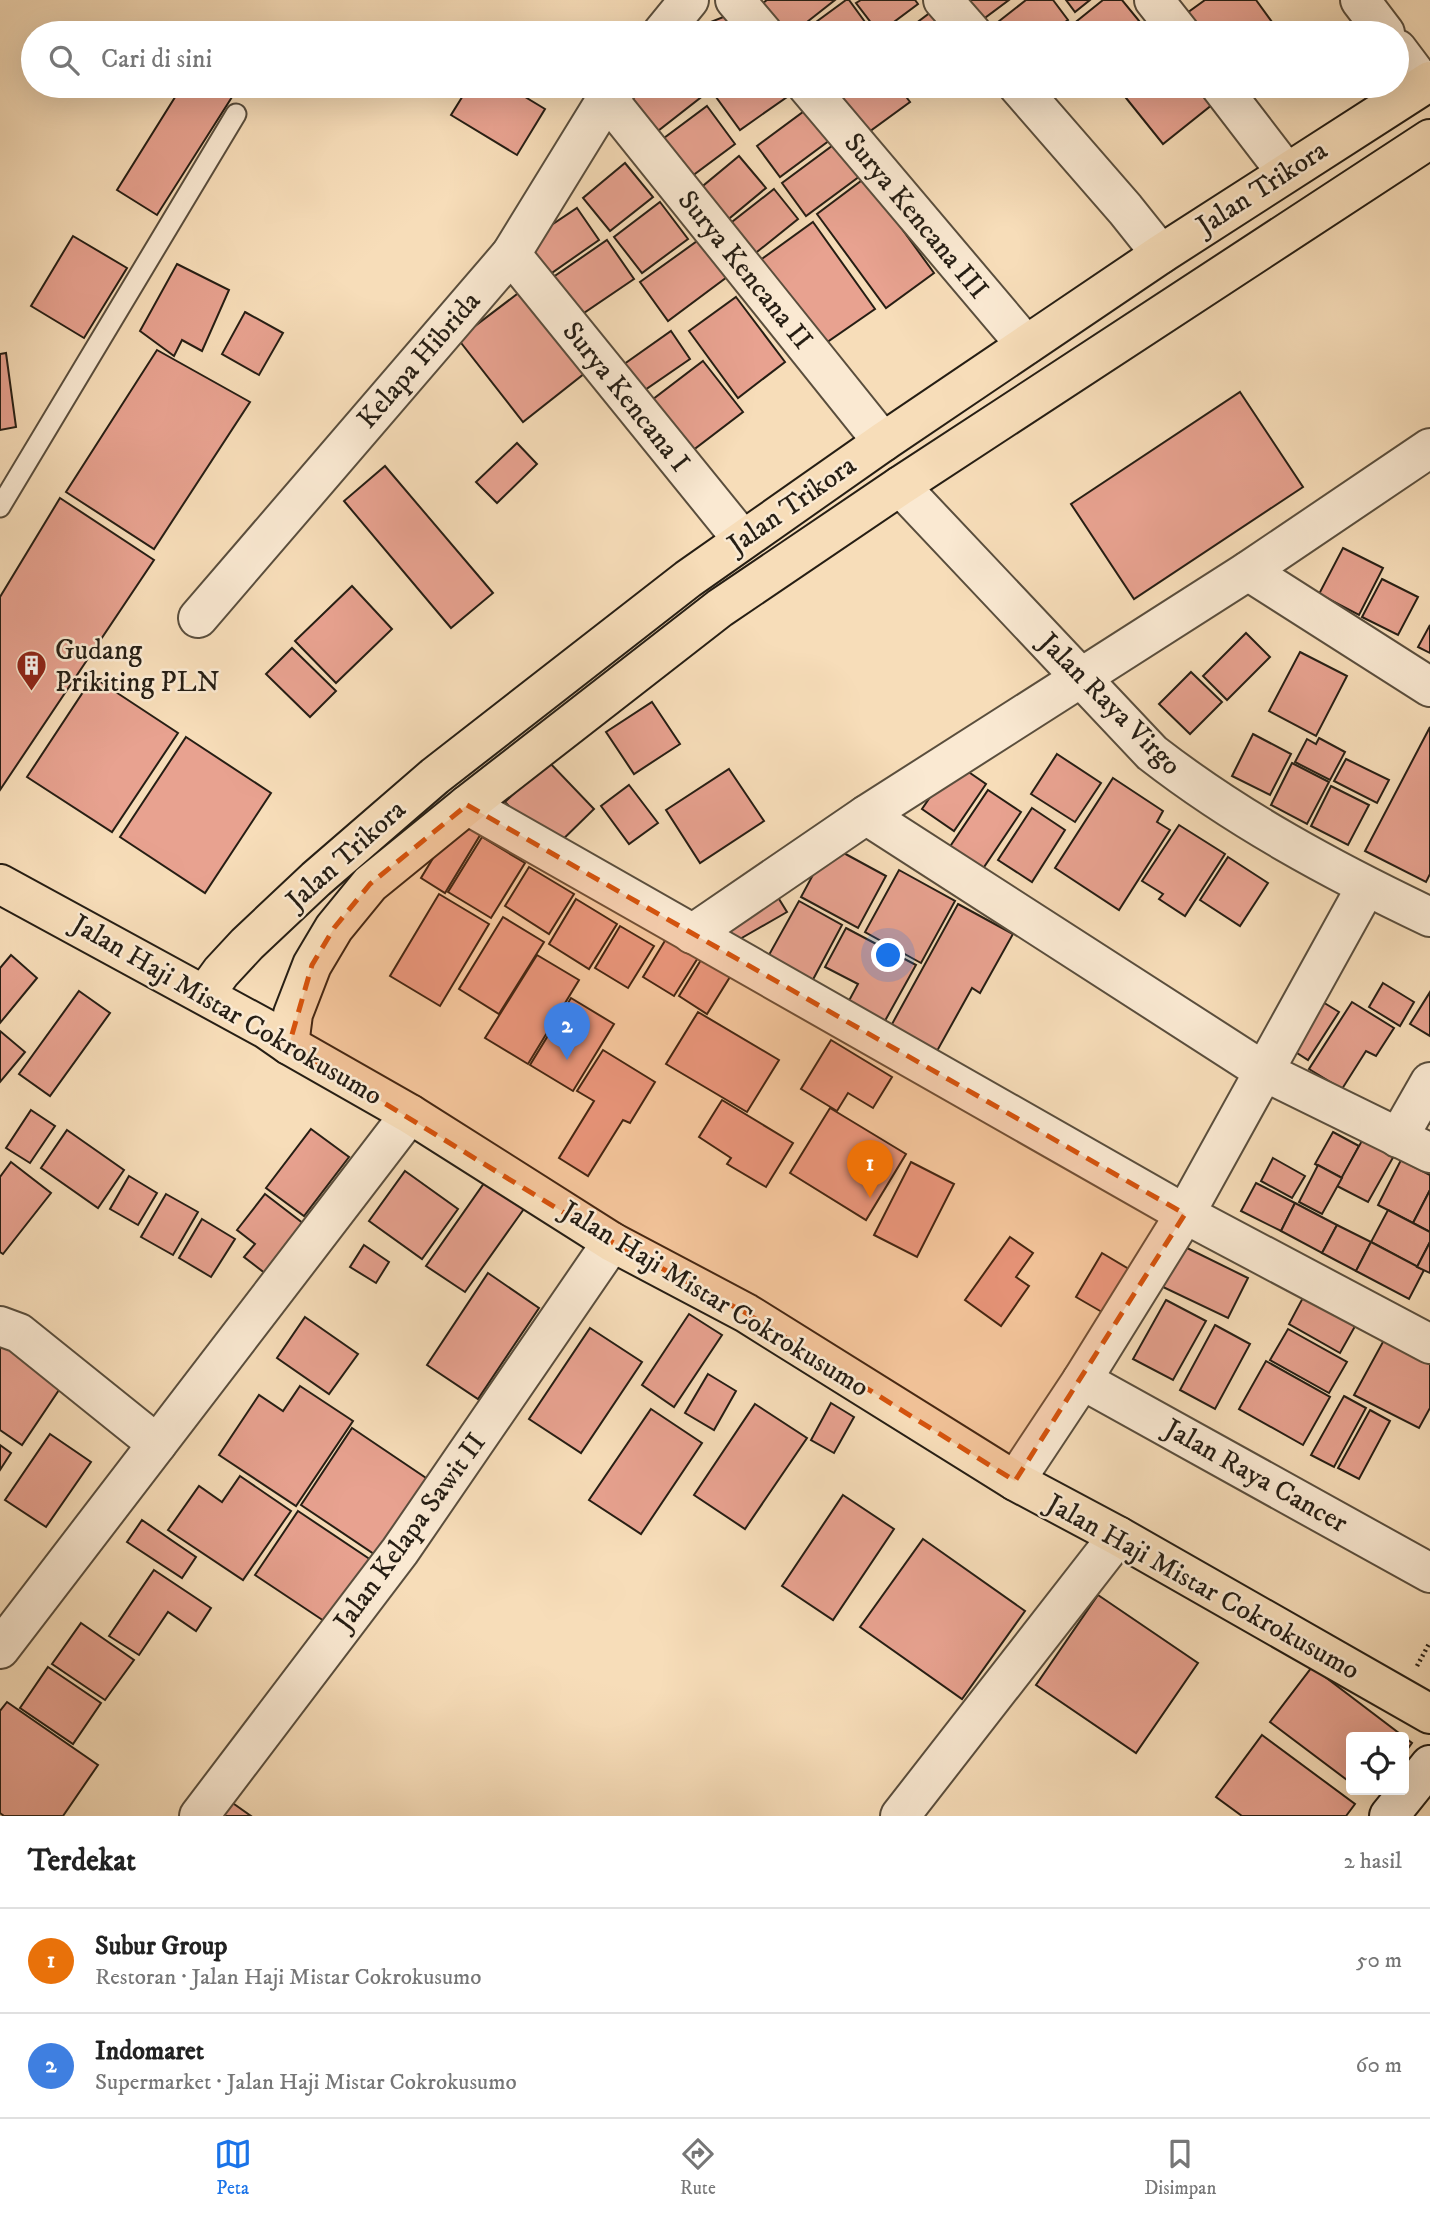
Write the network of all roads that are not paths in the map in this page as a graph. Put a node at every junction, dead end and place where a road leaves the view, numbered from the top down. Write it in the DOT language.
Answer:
graph roads {
  1 [pos="689,0"];
  2 [pos="735,0"];
  3 [pos="943,0"];
  4 [pos="1154,0"];
  5 [pos="1360,0"];
  6 [pos="672,21"];
  7 [pos="753,21"];
  8 [pos="961,21"];
  9 [pos="1171,21"];
  10 [pos="1376,21"];
  11 [pos="1409,63"];
  12 [pos="1427,83"];
  13 [pos="1409,94"];
  14 [pos="609,98"];
  15 [pos="618,98"];
  16 [pos="817,98"];
  17 [pos="1028,98"];
  18 [pos="1229,98"];
  19 [pos="1403,98"];
  20 [pos="236,114"];
  21 [pos="1430,139"];
  22 [pos="1286,172"];
  23 [pos="511,254"];
  24 [pos="1161,254"];
  25 [pos="1026,345"];
  26 [pos="883,442"];
  27 [pos="1430,448"];
  28 [pos="900,486"];
  29 [pos="0,507"];
  30 [pos="742,539"];
  31 [pos="1248,571"];
  32 [pos="198,618"];
  33 [pos="1080,678"];
  34 [pos="1430,687"];
  35 [pos="467,805"];
  36 [pos="866,815"];
  37 [pos="0,884"];
  38 [pos="1366,887"];
  39 [pos="1430,917"];
  40 [pos="692,934"];
  41 [pos="205,994"];
  42 [pos="289,1045"];
  43 [pos="1265,1072"];
  44 [pos="1430,1082"];
  45 [pos="410,1114"];
  46 [pos="1414,1145"];
  47 [pos="1185,1214"];
  48 [pos="612,1242"];
  49 [pos="0,1326"];
  50 [pos="1430,1344"];
  51 [pos="1082,1380"];
  52 [pos="157,1444"];
  53 [pos="1015,1481"];
  54 [pos="1118,1536"];
  55 [pos="1430,1573"];
  56 [pos="0,1649"];
  57 [pos="1430,1714"];
  58 [pos="1430,1765"];
  59 [pos="199,1816"];
  60 [pos="900,1816"];
  61 [pos="1389,1816"];
  1 -- 6 [label="street"];
  2 -- 7 [label="street"];
  3 -- 8 [label="street"];
  4 -- 9 [label="street"];
  5 -- 10 [label="street"];
  11 -- 12 [label="street"];
  12 -- 13 [label="main road, Jalan Trikora"];
  14 -- 23 [label="street, Kelapa Hibrida"];
  15 -- 26 [label="street, Surya Kencana II"];
  16 -- 25 [label="street, Surya Kencana III"];
  17 -- 24 [label="street"];
  18 -- 22 [label="street"];
  19 -- 22 [label="main road, Jalan Trikora"];
  20 -- 29 [label="lane"];
  21 -- 28 [label="main road, Jalan Trikora"];
  22 -- 24 [label="main road, Jalan Trikora"];
  23 -- 30 [label="street, Surya Kencana I"];
  23 -- 32 [label="street, Kelapa Hibrida"];
  24 -- 25 [label="main road, Jalan Trikora"];
  25 -- 26 [label="main road, Jalan Trikora"];
  26 -- 30 [label="main road, Jalan Trikora"];
  27 -- 31 [label="street"];
  28 -- 33 [label="street, Jalan Raya Virgo"];
  28 -- 35 [label="main road, Jalan Trikora"];
  30 -- 41 [label="main road, Jalan Trikora"];
  31 -- 33 [label="street"];
  31 -- 34 [label="street"];
  33 -- 36 [label="street"];
  33 -- 38 [label="street, Jalan Raya Virgo"];
  35 -- 40 [label="street"];
  35 -- 42 [label="main road, Jalan Trikora"];
  36 -- 40 [label="street"];
  36 -- 43 [label="street"];
  37 -- 41 [label="main road, Jalan Haji Mistar Cokrokusumo"];
  38 -- 39 [label="street, Jalan Raya Virgo"];
  38 -- 43 [label="street"];
  40 -- 47 [label="street"];
  41 -- 42 [label="main road, Jalan Haji Mistar Cokrokusumo"];
  42 -- 45 [label="main road, Jalan Haji Mistar Cokrokusumo"];
  43 -- 46 [label="street"];
  43 -- 47 [label="street"];
  44 -- 46 [label="street"];
  45 -- 48 [label="main road, Jalan Haji Mistar Cokrokusumo"];
  45 -- 52 [label="street"];
  47 -- 50 [label="street"];
  47 -- 51 [label="street"];
  48 -- 53 [label="main road, Jalan Haji Mistar Cokrokusumo"];
  48 -- 59 [label="street, Jalan Kelapa Sawit II"];
  49 -- 52 [label="street"];
  51 -- 53 [label="street"];
  51 -- 55 [label="street, Jalan Raya Cancer"];
  52 -- 56 [label="street"];
  53 -- 54 [label="main road, Jalan Haji Mistar Cokrokusumo"];
  54 -- 57 [label="main road, Jalan Haji Mistar Cokrokusumo"];
  54 -- 60 [label="street"];
  58 -- 61 [label="street"];
}
